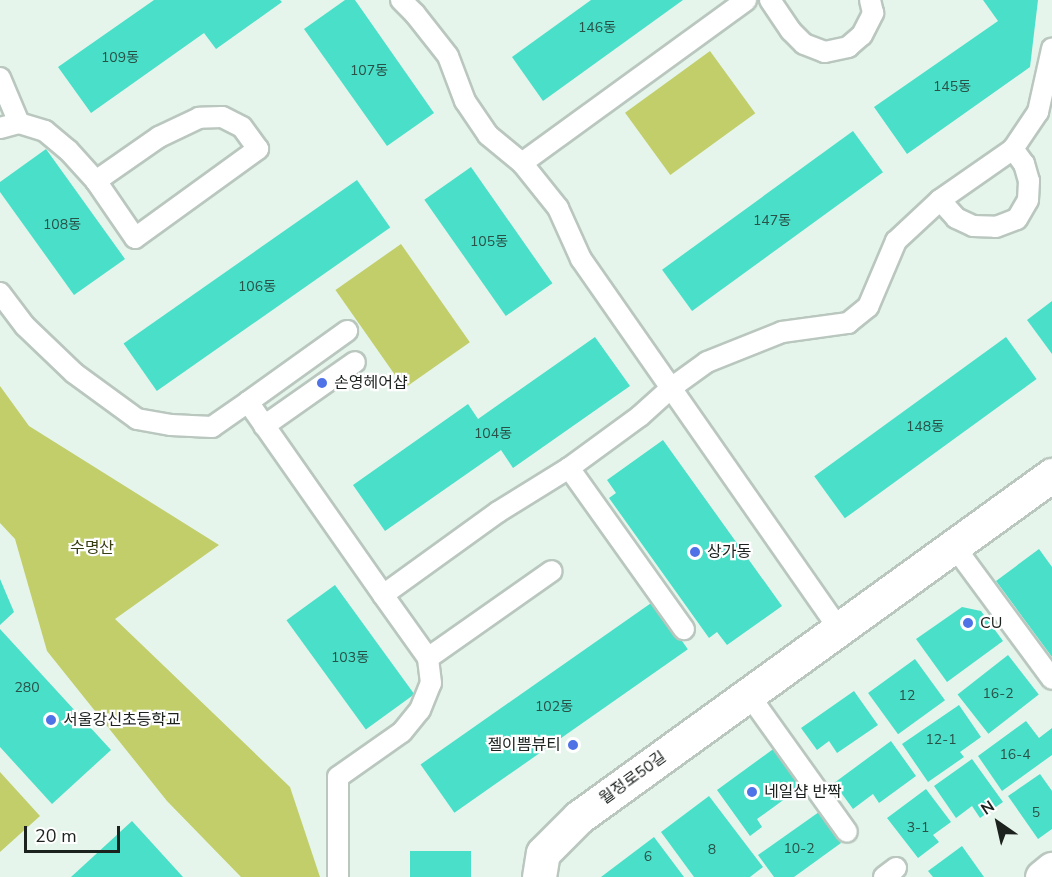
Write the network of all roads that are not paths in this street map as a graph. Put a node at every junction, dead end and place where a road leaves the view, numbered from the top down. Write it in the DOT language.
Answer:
graph roads {
  1 [pos="401,0"];
  2 [pos="746,0"];
  3 [pos="770,0"];
  4 [pos="870,0"];
  5 [pos="1052,49"];
  6 [pos="0,78"];
  7 [pos="10,126"];
  8 [pos="1013,149"];
  9 [pos="522,163"];
  10 [pos="96,181"];
  11 [pos="939,200"];
  12 [pos="0,292"];
  13 [pos="347,331"];
  14 [pos="355,362"];
  15 [pos="671,388"];
  16 [pos="248,402"];
  17 [pos="264,426"];
  18 [pos="569,468"];
  19 [pos="1052,475"];
  20 [pos="954,546"];
  21 [pos="552,571"];
  22 [pos="383,595"];
  23 [pos="684,629"];
  24 [pos="840,630"];
  25 [pos="428,658"];
  26 [pos="1052,679"];
  27 [pos="749,695"];
  28 [pos="847,832"];
  29 [pos="1052,869"];
  30 [pos="338,877"];
  31 [pos="539,877"];
  32 [pos="1042,877"];
  1 -- 9 [label="lane"];
  2 -- 9 [label="lane"];
  3 -- 4 [label="lane"];
  5 -- 8 [label="lane"];
  6 -- 7 [label="lane"];
  7 -- 10 [label="lane"];
  8 -- 11 [label="lane"];
  8 -- 11 [label="lane"];
  9 -- 15 [label="lane"];
  10 -- 10 [label="lane"];
  11 -- 15 [label="lane"];
  12 -- 16 [label="lane"];
  13 -- 16 [label="lane"];
  14 -- 17 [label="lane"];
  15 -- 18 [label="lane"];
  15 -- 24 [label="lane"];
  16 -- 17 [label="lane"];
  17 -- 22 [label="lane"];
  18 -- 22 [label="lane"];
  18 -- 23 [label="lane"];
  19 -- 20 [label="street, 월정로50길"];
  20 -- 24 [label="street, 월정로50길"];
  20 -- 26 [label="lane"];
  21 -- 25 [label="lane"];
  22 -- 25 [label="lane"];
  24 -- 27 [label="street, 월정로50길"];
  25 -- 30 [label="lane"];
  27 -- 28 [label="lane"];
  27 -- 31 [label="street, 월정로50길"];
  29 -- 32 [label="street"];
}
